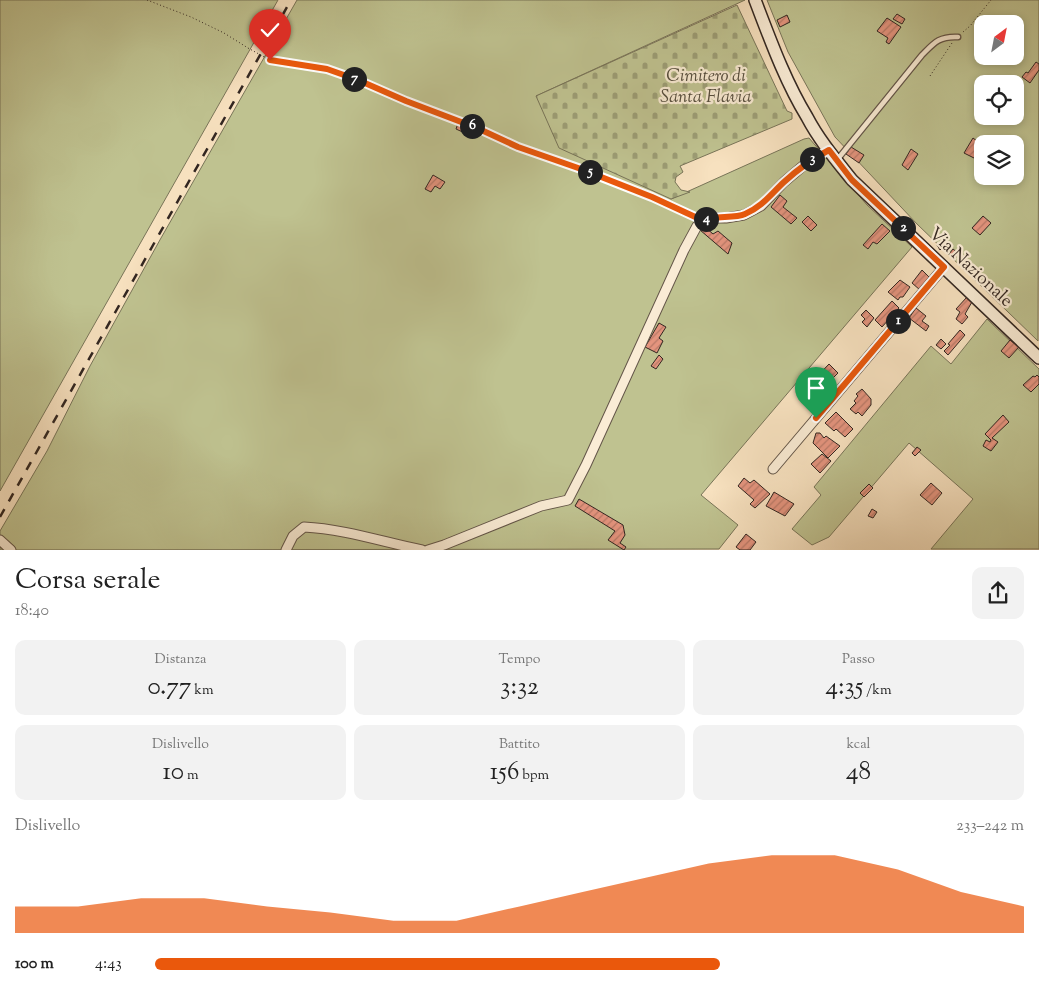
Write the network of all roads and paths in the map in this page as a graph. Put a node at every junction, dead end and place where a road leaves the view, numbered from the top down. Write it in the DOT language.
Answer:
graph roads {
  1 [pos="147,0"];
  2 [pos="755,0"];
  3 [pos="958,37"];
  4 [pos="829,150"];
  5 [pos="836,161"];
  6 [pos="704,221"];
  7 [pos="944,267"];
  8 [pos="1039,358"];
  9 [pos="774,468"];
  10 [pos="1,541"];
  11 [pos="11,550"];
  12 [pos="286,550"];
  13 [pos="422,550"];
  14 [pos="428,550"];
  1 -- 6 [label="path, bridge"];
  2 -- 4 [label="main road, Via Nazionale"];
  3 -- 5 [label="lane"];
  4 -- 5 [label="main road, Via Nazionale"];
  4 -- 6 [label="street"];
  5 -- 7 [label="main road, Via Nazionale"];
  6 -- 14 [label="street"];
  7 -- 8 [label="main road, Via Nazionale"];
  7 -- 9 [label="street"];
  10 -- 11 [label="street"];
  12 -- 13 [label="street"];
}
